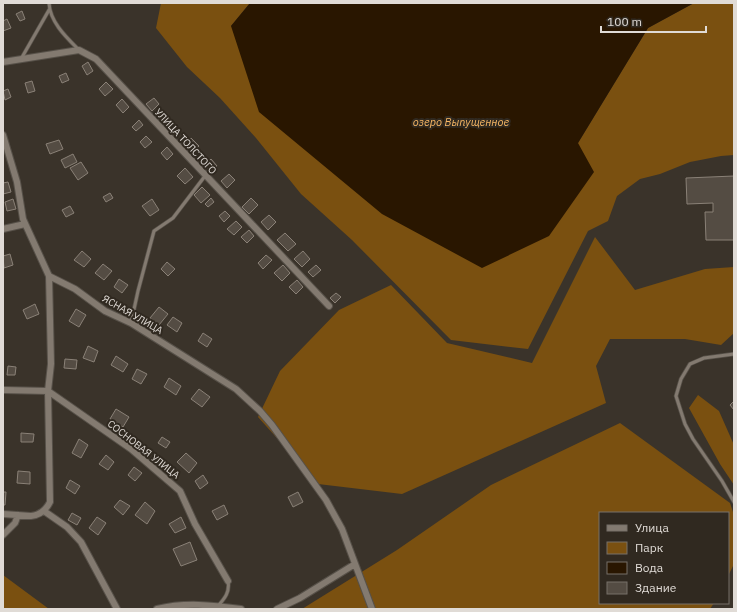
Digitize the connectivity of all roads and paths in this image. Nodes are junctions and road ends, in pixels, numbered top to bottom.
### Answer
1 (49, 3) edge
2 (49, 10) junction
3 (79, 50) junction
4 (20, 59) junction
5 (3, 62) edge
6 (3, 135) edge
7 (205, 176) junction
8 (25, 224) junction
9 (3, 229) edge
10 (49, 276) junction
11 (328, 306) dead end
12 (131, 323) junction
13 (734, 354) edge
14 (3, 390) edge
15 (48, 391) junction
16 (734, 502) edge
17 (44, 511) junction
18 (3, 514) edge
19 (18, 515) junction
20 (3, 535) edge
21 (355, 564) junction
22 (228, 581) joint
23 (218, 606) junction
24 (117, 609) edge
25 (156, 609) edge
26 (241, 609) edge
27 (277, 609) edge
28 (372, 609) edge

1 - 2 lane
2 - 3 lane
2 - 4 lane
3 - 4 street
3 - 7 street, УЛИЦА ТОЛСТОГО
4 - 5 street
6 - 8 street
7 - 11 street, УЛИЦА ТОЛСТОГО
7 - 12 lane
8 - 9 street
8 - 10 street
10 - 12 street, ЯСНАЯ УЛИЦА
10 - 15 street
12 - 21 street, ЯСНАЯ УЛИЦА
13 - 16 lane
14 - 15 street
15 - 17 street
15 - 22 street, СОСНОВАЯ УЛИЦА
17 - 19 street
17 - 24 street
18 - 19 street
19 - 20 street
21 - 27 street
21 - 28 street, ЯСНАЯ УЛИЦА
22 - 23 lane
23 - 25 street
23 - 26 street

